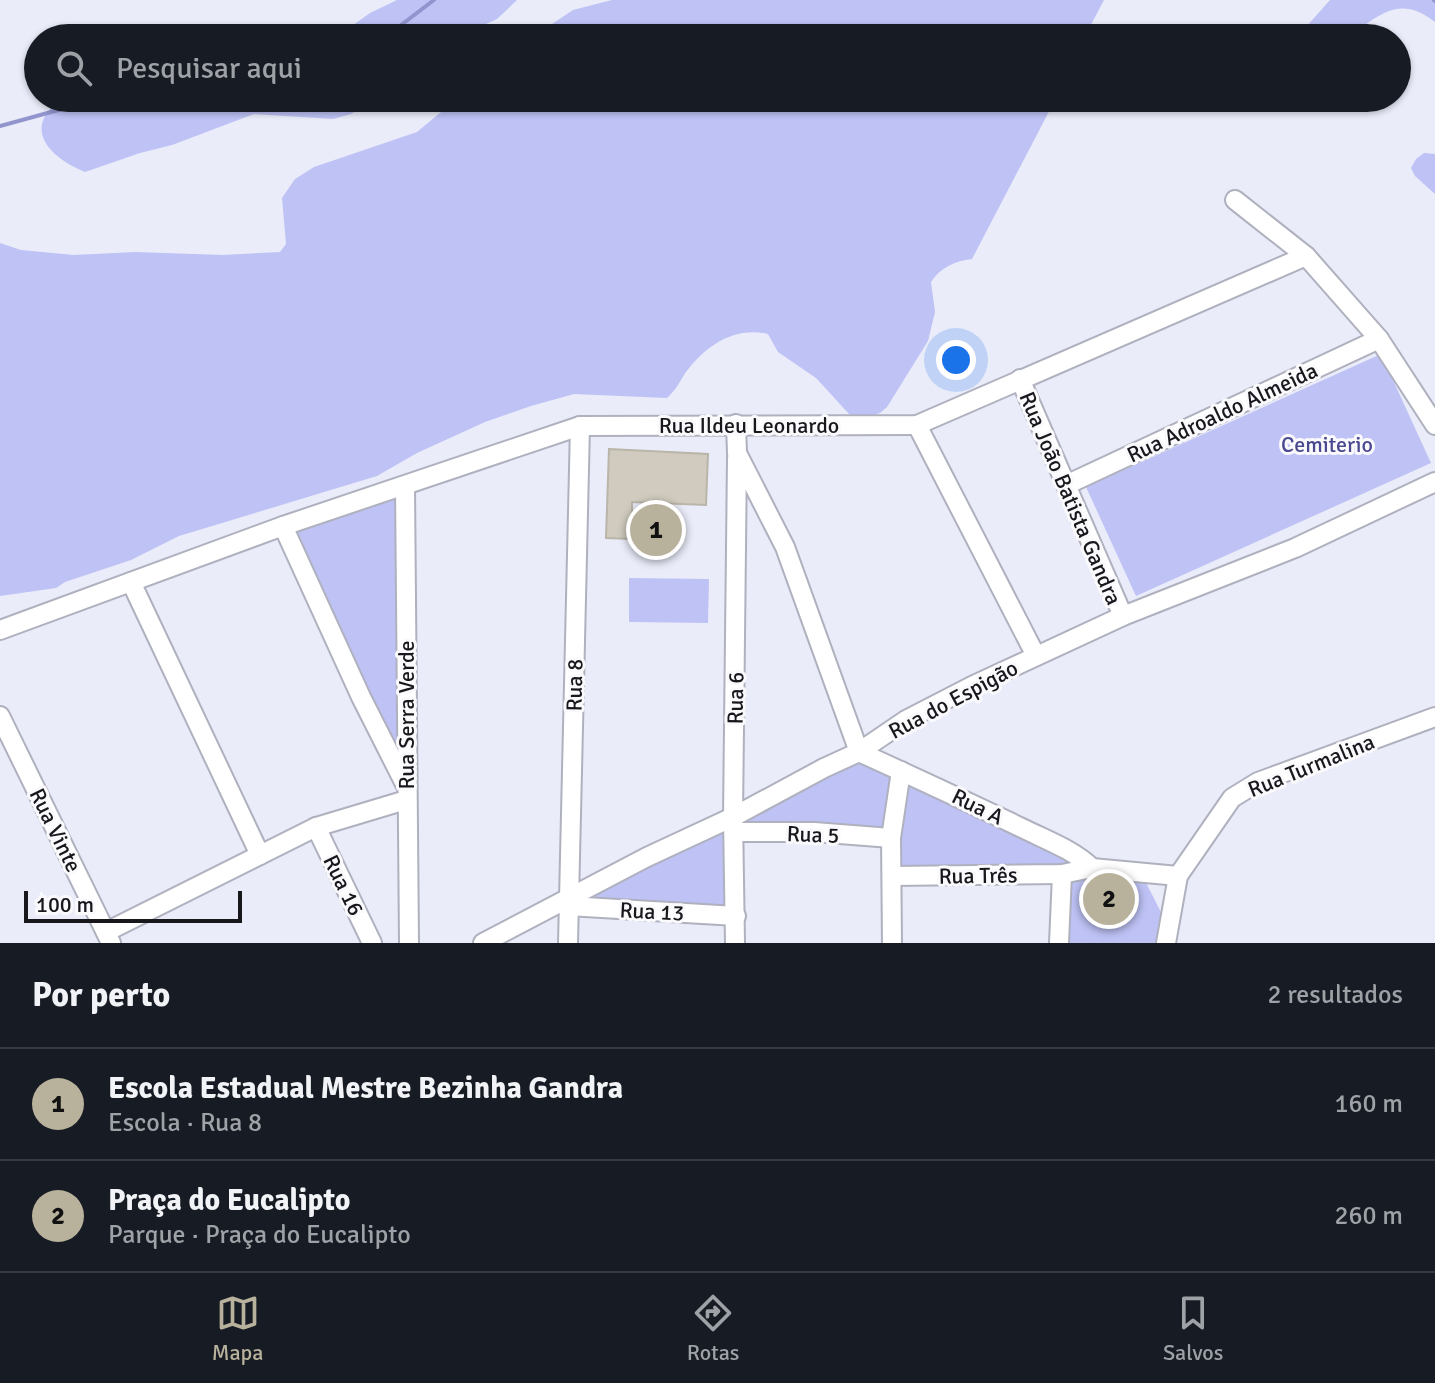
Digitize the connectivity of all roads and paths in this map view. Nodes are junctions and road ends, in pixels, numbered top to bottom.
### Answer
1 (1235, 200) dead end
2 (1306, 256) junction
3 (1379, 339) junction
4 (1020, 379) junction
5 (736, 424) junction
6 (917, 425) junction
7 (1435, 425) edge
8 (580, 426) junction
9 (737, 453) junction
10 (1435, 482) edge
11 (1066, 485) junction
12 (405, 486) junction
13 (283, 526) junction
14 (131, 582) junction
15 (1123, 616) junction
16 (0, 630) edge
17 (1036, 656) junction
18 (0, 716) edge
19 (1435, 717) edge
20 (859, 752) junction
21 (901, 771) junction
22 (406, 792) junction
23 (734, 825) junction
24 (316, 827) junction
25 (891, 838) junction
26 (260, 855) junction
27 (1092, 868) junction
28 (1062, 874) junction
29 (893, 876) junction
30 (1178, 876) junction
31 (568, 902) junction
32 (736, 916) junction
33 (109, 938) edge
34 (372, 943) edge
35 (409, 943) edge
36 (483, 943) edge
37 (568, 943) edge
38 (735, 943) edge
39 (892, 943) edge
40 (1059, 943) edge
41 (1166, 943) edge

1 - 2 street
2 - 3 street
2 - 4 street
3 - 7 street
3 - 11 street, Rua Adroaldo Almeida
4 - 6 street
4 - 11 street, Rua João Batista Gandra
5 - 6 street, Rua Ildeu Leonardo
5 - 8 street, Rua Ildeu Leonardo
5 - 9 street
6 - 17 street
8 - 12 street, Rua Ildeu Leonardo
8 - 31 street, Rua 8
9 - 20 street
9 - 23 street, Rua 6
10 - 15 street, Rua do Espigão
11 - 15 street, Rua João Batista Gandra
12 - 13 street, Rua Ildeu Leonardo
12 - 22 street, Rua Serra Verde
13 - 14 street, Rua Ildeu Leonardo
13 - 22 street
14 - 16 street, Rua Ildeu Leonardo
14 - 26 street
15 - 17 street, Rua do Espigão
17 - 20 street, Rua do Espigão
18 - 33 street, Rua Vinte
19 - 30 street, Rua Turmalina
20 - 21 street, Rua A
20 - 23 street, Rua do Espigão
21 - 25 street
21 - 27 street, Rua A
22 - 24 street
22 - 35 street, Rua Serra Verde
23 - 25 street, Rua 5
23 - 31 street, Rua do Espigão
23 - 32 street, Rua 6
24 - 26 street
24 - 34 street, Rua 16
25 - 29 street
26 - 33 street
27 - 28 street, Rua Três
27 - 30 street
28 - 29 street, Rua Três
28 - 40 street
29 - 39 street
30 - 41 street
31 - 32 street, Rua 13
31 - 36 street, Rua do Espigão
31 - 37 street, Rua 8
32 - 38 street, Rua 6

